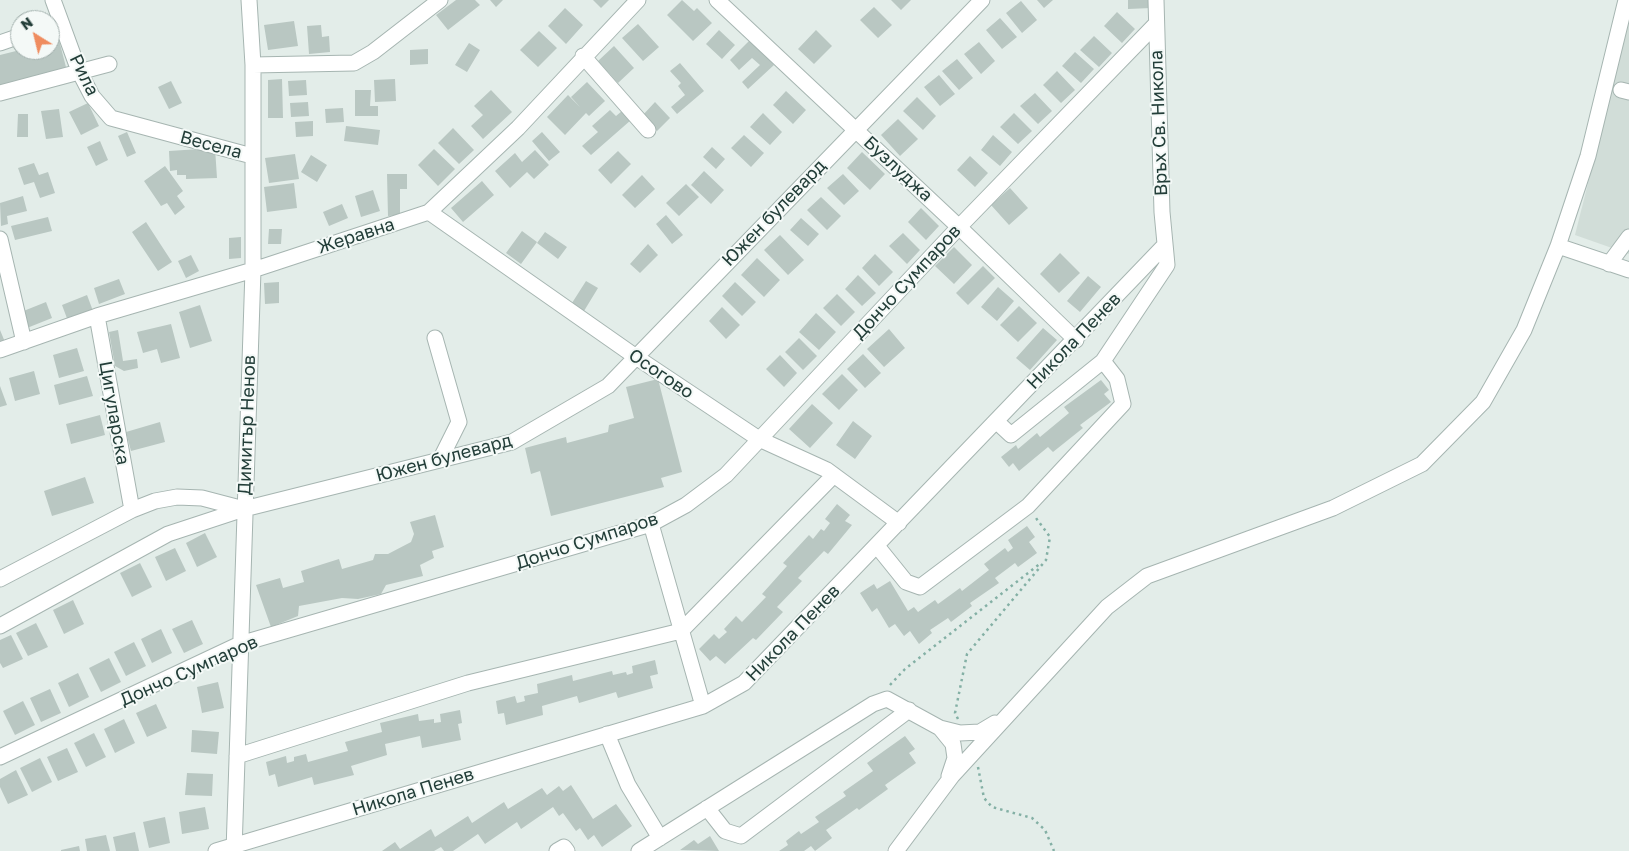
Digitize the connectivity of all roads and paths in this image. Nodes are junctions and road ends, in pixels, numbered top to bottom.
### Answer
1 (53, 0) edge
2 (249, 0) edge
3 (440, 0) edge
4 (638, 0) edge
5 (717, 0) edge
6 (982, 0) edge
7 (1156, 0) edge
8 (1626, 0) edge
9 (1155, 26) junction
10 (584, 56) junction
11 (109, 64) dead end
12 (254, 64) junction
13 (79, 71) junction
14 (0, 93) edge
15 (855, 129) junction
16 (648, 130) dead end
17 (170, 134) joint
18 (252, 156) junction
19 (430, 212) junction
20 (959, 227) junction
21 (1629, 237) edge
22 (0, 239) edge
23 (1164, 246) junction
24 (1558, 246) junction
25 (1609, 264) junction
26 (253, 270) junction
27 (1629, 270) edge
28 (97, 316) junction
29 (435, 338) dead end
30 (1076, 340) junction
31 (24, 342) junction
32 (0, 350) edge
33 (636, 357) junction
34 (1103, 361) junction
35 (997, 422) junction
36 (759, 439) junction
37 (440, 460) junction
38 (834, 475) junction
39 (1028, 506) junction
40 (244, 509) junction
41 (132, 510) junction
42 (899, 523) junction
43 (651, 524) junction
44 (877, 546) junction
45 (1046, 560) junction
46 (0, 579) edge
47 (0, 626) edge
48 (681, 631) junction
49 (240, 644) junction
50 (873, 704) junction
51 (703, 706) junction
52 (909, 710) junction
53 (1008, 714) junction
54 (940, 728) junction
55 (964, 733) junction
56 (607, 734) junction
57 (976, 749) junction
58 (237, 756) junction
59 (0, 757) edge
60 (947, 782) junction
61 (707, 808) junction
62 (660, 838) junction
63 (234, 849) edge
64 (216, 851) edge
65 (557, 851) edge
66 (567, 851) edge
67 (639, 851) edge
68 (896, 851) edge
69 (1054, 851) edge

1 - 13 street, Рила
2 - 12 street, Димитър Ненов
3 - 12 street
4 - 10 street, Жеравна
5 - 15 street, Бузлуджа
6 - 15 street, Южен булевард
7 - 9 street, Връх Св. Никола
8 - 24 street
9 - 20 street, Дончо Сумпаров
9 - 23 street, Връх Св. Никола
10 - 16 street
10 - 19 street, Жеравна
11 - 13 street
12 - 18 street, Димитър Ненов
13 - 14 street
13 - 17 street, Рила
15 - 20 street, Бузлуджа
15 - 33 street, Южен булевард
17 - 18 street, Весела
18 - 26 street, Димитър Ненов
19 - 26 street, Жеравна
19 - 33 street, Осогово
20 - 30 street, Бузлуджа
20 - 36 street, Дончо Сумпаров
21 - 25 street
22 - 31 street
23 - 30 street, Никола Пенев
23 - 34 street, Връх Св. Никола
24 - 25 street
24 - 53 street
25 - 27 street
26 - 28 street, Жеравна
26 - 40 street, Димитър Ненов
28 - 31 street, Жеравна
28 - 41 street, Цигуларска
29 - 37 street
30 - 35 street, Никола Пенев
31 - 32 street, Жеравна
33 - 36 street, Осогово
33 - 37 street, Южен булевард
34 - 35 street, Връх Св. Никола
34 - 39 street
35 - 42 street, Никола Пенев
36 - 38 street, Осогово
36 - 43 street, Дончо Сумпаров
37 - 40 street, Южен булевард
38 - 42 street, Осогово
38 - 48 street
39 - 44 street
39 - 45 path
40 - 41 street
40 - 47 street, Южен булевард
40 - 49 street, Димитър Ненов
41 - 46 street
42 - 44 street, Никола Пенев
43 - 48 street
43 - 49 street, Дончо Сумпаров
44 - 51 street, Никола Пенев
45 - 50 path
45 - 55 path
48 - 51 street
48 - 58 street
49 - 58 street, Димитър Ненов
49 - 59 street, Дончо Сумпаров
50 - 52 street
50 - 61 street
51 - 56 street, Никола Пенев
52 - 54 street
52 - 61 street
53 - 55 street
53 - 57 street
54 - 55 street
54 - 60 street
56 - 62 street
56 - 63 street, Никола Пенев
57 - 60 street
57 - 69 path
58 - 63 street, Димитър Ненов
60 - 68 street
61 - 62 street
62 - 67 street
63 - 64 street, Никола Пенев
65 - 66 street

